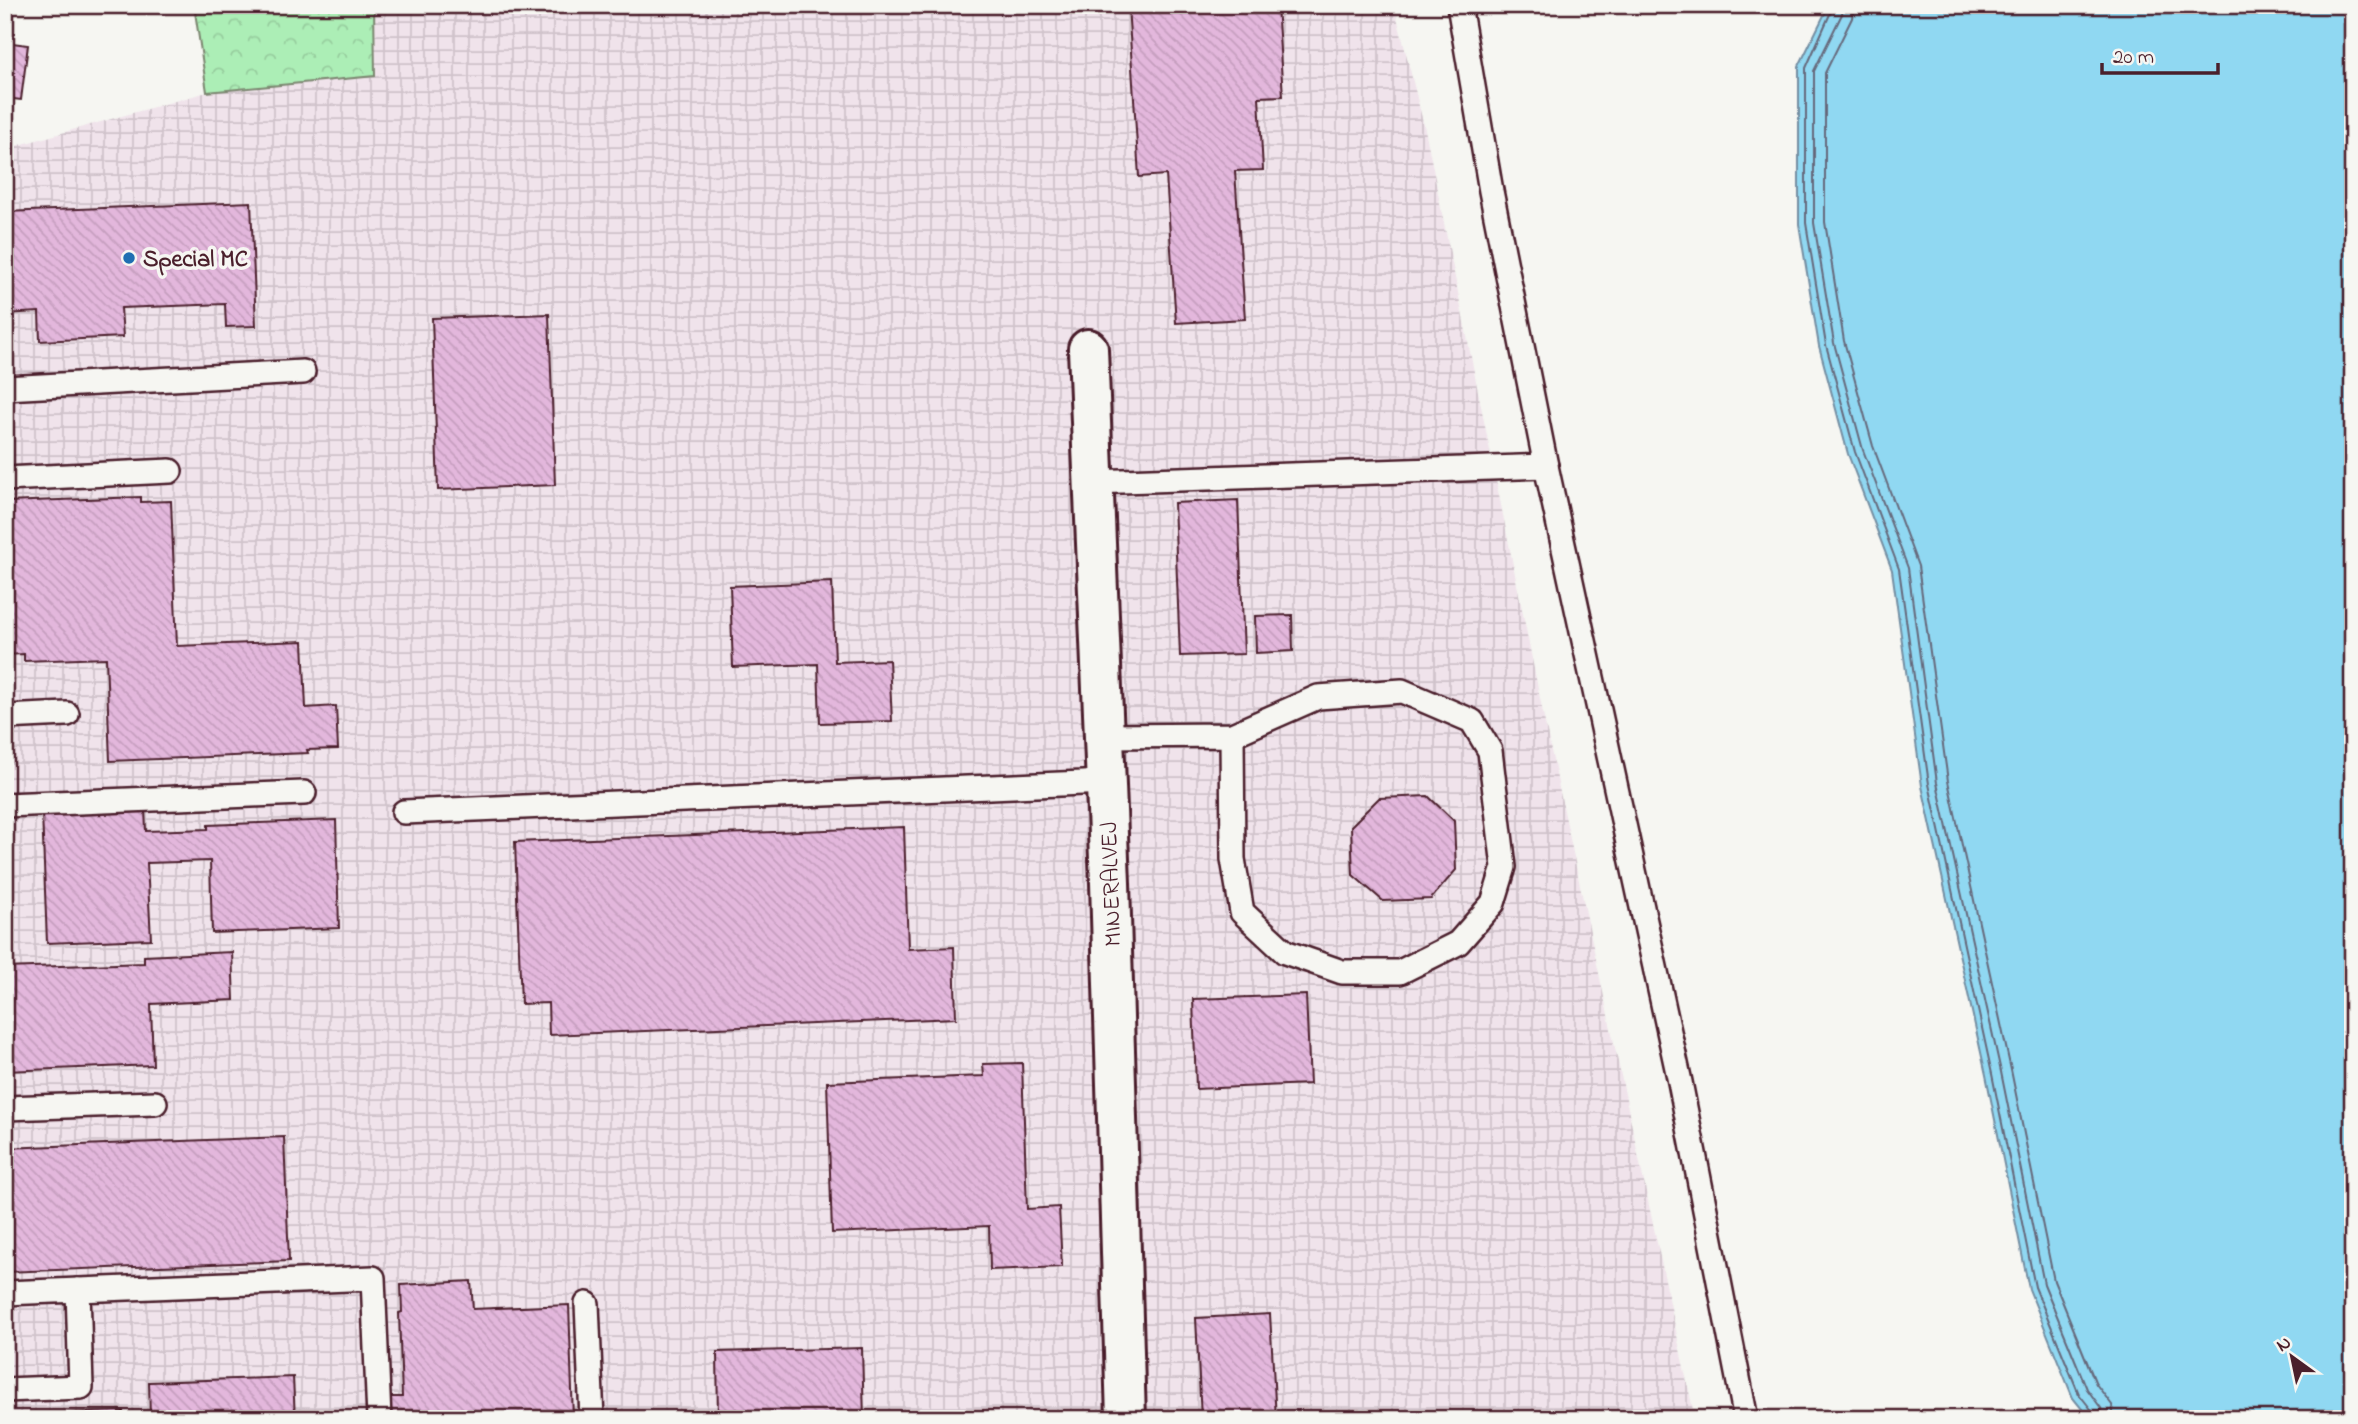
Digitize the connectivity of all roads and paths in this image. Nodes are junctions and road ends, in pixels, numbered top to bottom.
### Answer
1 (1459, 5) edge
2 (1088, 349) dead end
3 (303, 372) dead end
4 (5, 387) edge
5 (1546, 466) junction
6 (170, 471) dead end
7 (5, 479) edge
8 (1093, 482) junction
9 (66, 714) dead end
10 (5, 718) edge
11 (1231, 735) junction
12 (1104, 736) junction
13 (1106, 782) junction
14 (304, 793) dead end
15 (5, 805) edge
16 (404, 812) dead end
17 (155, 1103) dead end
18 (5, 1108) edge
19 (78, 1290) junction
20 (5, 1293) edge
21 (587, 1304) dead end
22 (5, 1390) edge
23 (379, 1419) edge
24 (592, 1419) edge
25 (1126, 1419) edge
26 (1746, 1419) edge

1 - 5 lane
2 - 8 street, MINERALVEJ
3 - 4 lane
5 - 8 lane
5 - 26 lane
6 - 7 lane
8 - 12 street, MINERALVEJ
9 - 10 lane
11 - 11 lane
11 - 12 lane
12 - 13 street, MINERALVEJ
13 - 16 lane
13 - 25 street, MINERALVEJ
14 - 15 lane
17 - 18 lane
19 - 20 lane
19 - 22 lane
19 - 23 lane
21 - 24 lane

